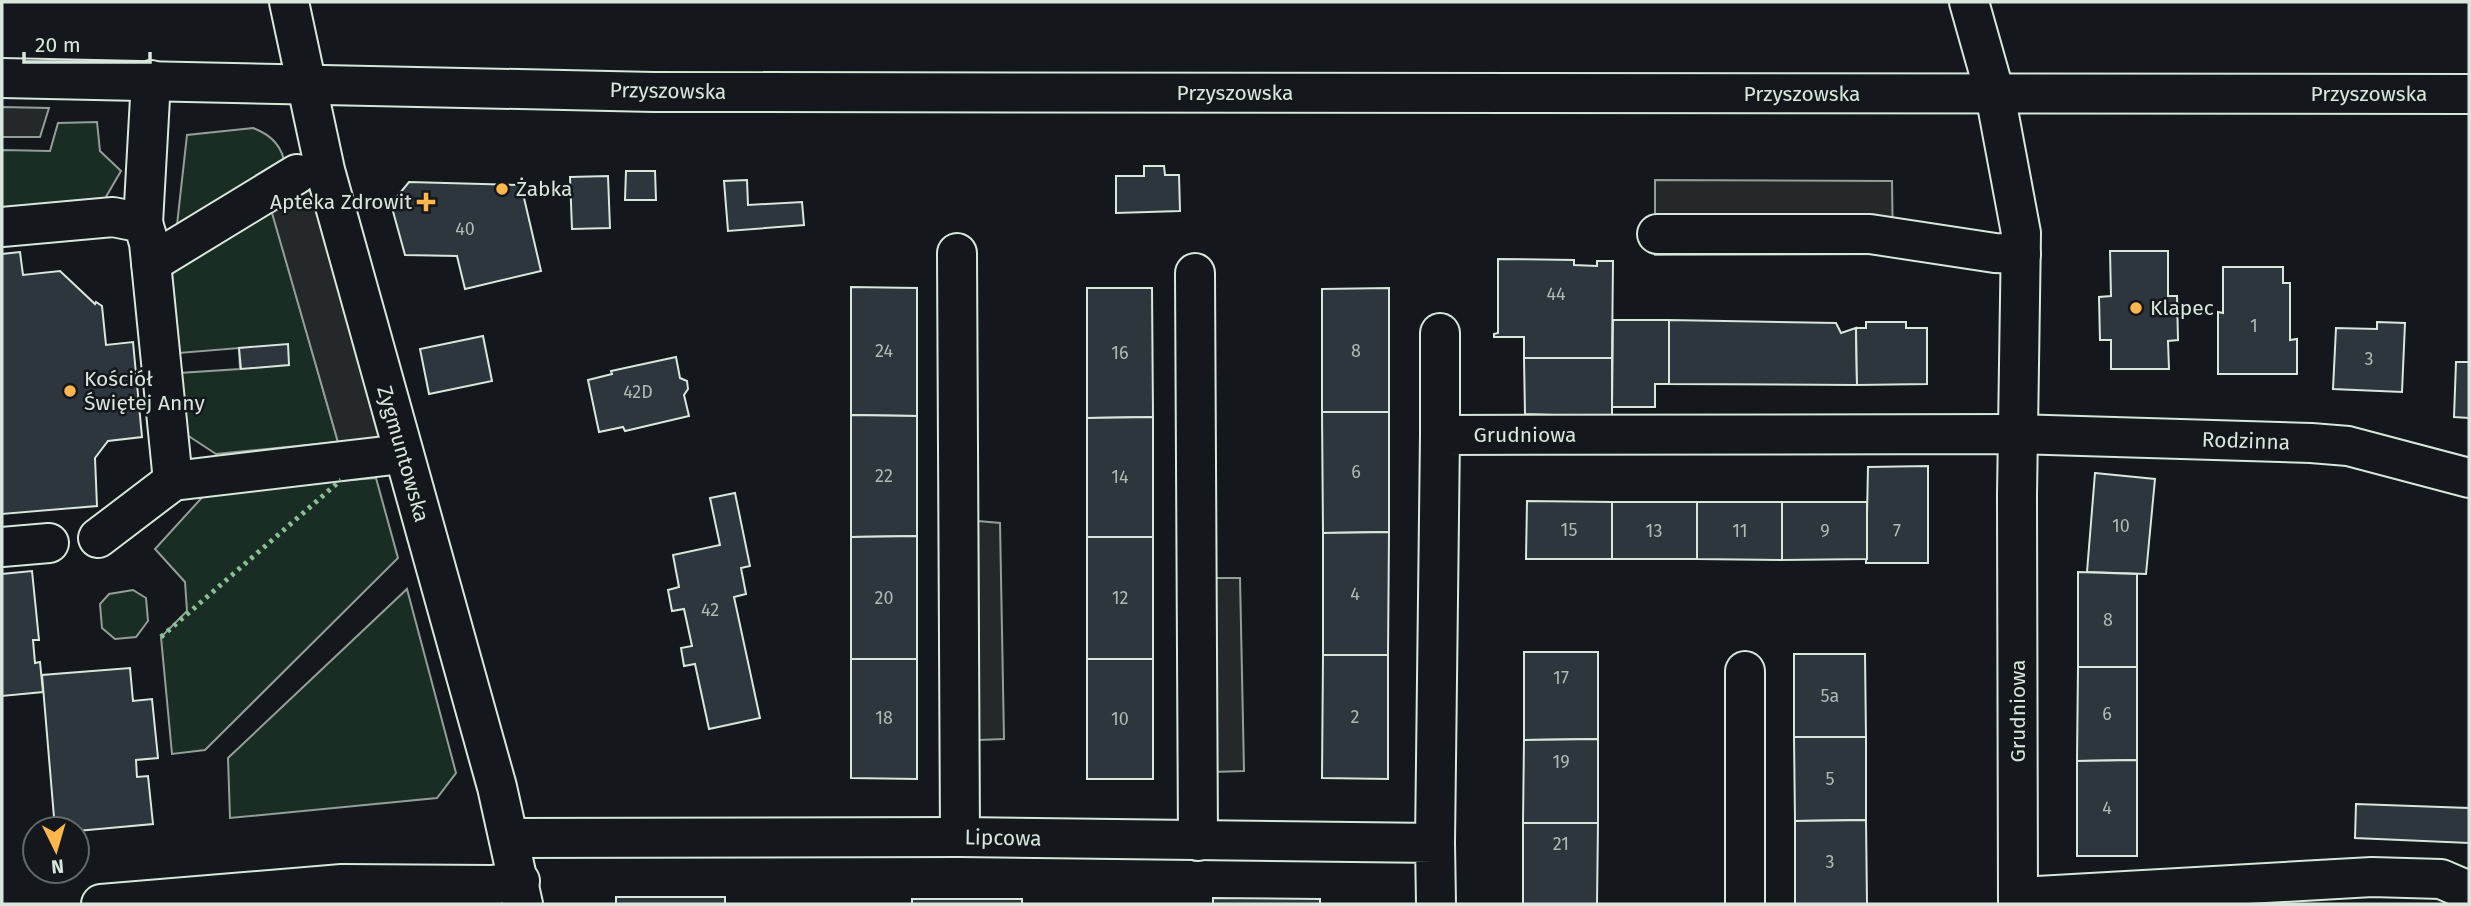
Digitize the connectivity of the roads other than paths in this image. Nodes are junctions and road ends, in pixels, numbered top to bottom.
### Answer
1 (289, 2) edge
2 (1969, 2) edge
3 (2, 78) edge
4 (151, 80) junction
5 (306, 85) junction
6 (1995, 94) junction
7 (2469, 94) edge
8 (297, 174) dead end
9 (143, 223) junction
10 (2, 227) edge
11 (1657, 234) dead end
12 (957, 253) dead end
13 (2021, 254) junction
14 (151, 263) junction
15 (1195, 273) dead end
16 (1440, 333) dead end
17 (2018, 434) junction
18 (1440, 435) junction
19 (402, 454) junction
20 (2469, 478) edge
21 (173, 481) junction
22 (98, 538) dead end
23 (49, 543) dead end
24 (2, 547) edge
25 (1745, 671) dead end
26 (960, 837) junction
27 (510, 838) junction
28 (1198, 841) junction
29 (1435, 843) junction
30 (2469, 891) edge
31 (522, 892) edge
32 (2018, 901) edge
33 (101, 904) edge
34 (1436, 904) edge
35 (1745, 904) edge

1 - 5 street, Zygmuntowska
2 - 6 street, Grudniowa
3 - 4 street, Przyszowska
4 - 5 street, Przyszowska
4 - 9 street
5 - 6 street, Przyszowska
5 - 19 street, Zygmuntowska
6 - 7 street, Przyszowska
6 - 13 street, Grudniowa
8 - 14 street
9 - 10 street
9 - 14 street
11 - 13 street
12 - 26 street
13 - 17 street, Grudniowa
14 - 21 street
15 - 28 street
16 - 18 street
17 - 18 street, Grudniowa
17 - 20 street, Rodzinna
17 - 32 street, Grudniowa
18 - 29 street
19 - 21 street
19 - 27 street, Zygmuntowska
21 - 22 street
23 - 24 street
25 - 35 street
26 - 27 street, Lipcowa
26 - 28 street, Lipcowa
27 - 31 street, Zygmuntowska
28 - 29 street, Lipcowa
29 - 34 street
30 - 32 street
31 - 33 street

